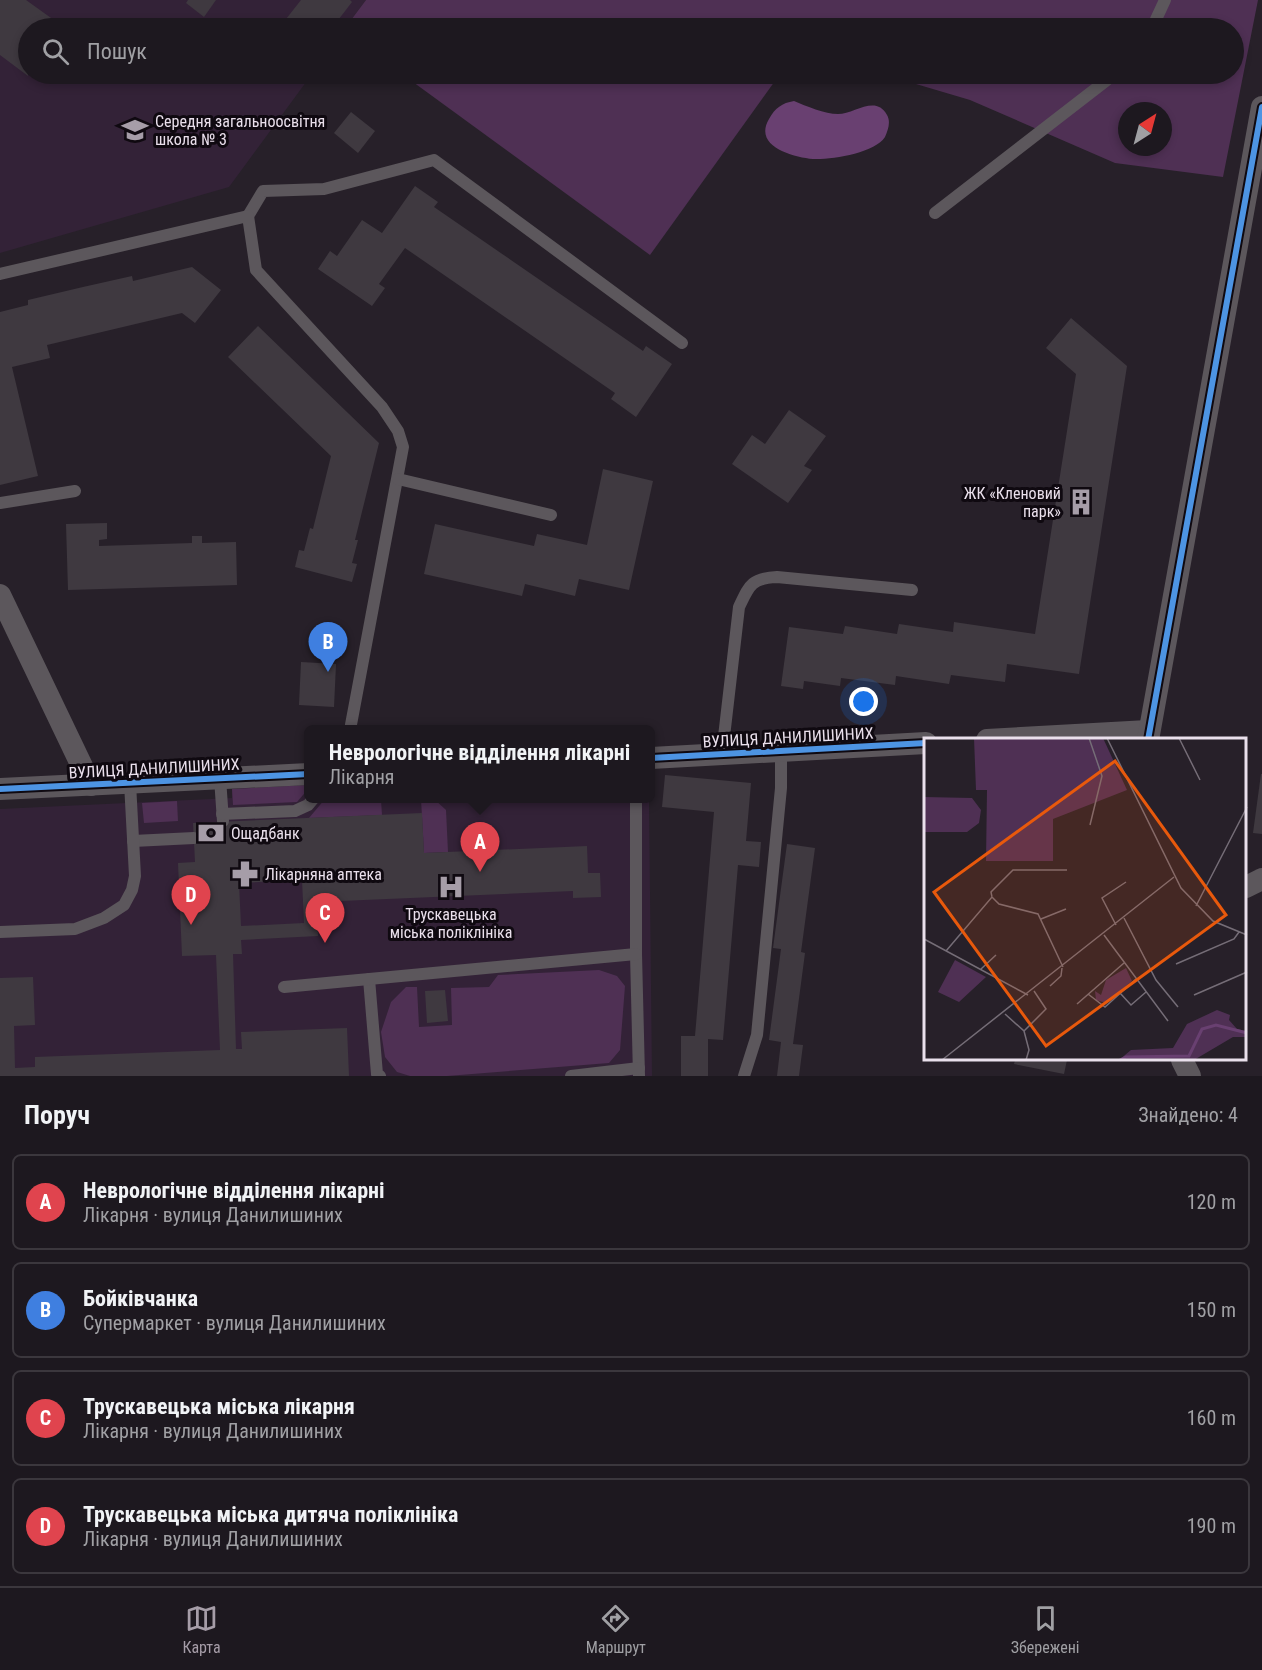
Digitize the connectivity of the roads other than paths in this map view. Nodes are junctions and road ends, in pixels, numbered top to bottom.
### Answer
1 (1164, 0) edge
2 (1156, 18) edge
3 (1102, 84) edge
4 (1262, 107) edge
5 (935, 213) dead end
6 (248, 216) junction
7 (0, 274) edge
8 (682, 343) dead end
9 (398, 479) junction
10 (75, 491) dead end
11 (0, 503) edge
12 (550, 515) dead end
13 (912, 590) dead end
14 (0, 596) edge
15 (351, 725) edge
16 (1148, 735) edge
17 (1051, 738) edge
18 (924, 743) edge
19 (781, 752) junction
20 (722, 754) junction
21 (655, 758) edge
22 (304, 774) edge
23 (220, 778) junction
24 (130, 783) junction
25 (91, 785) junction
26 (0, 789) edge
27 (310, 803) edge
28 (636, 803) edge
29 (194, 838) dead end
30 (134, 841) junction
31 (1262, 879) edge
32 (1247, 887) edge
33 (0, 932) edge
34 (636, 954) junction
35 (369, 979) junction
36 (284, 987) dead end
37 (1183, 1061) edge
38 (639, 1072) edge
39 (380, 1076) edge
40 (571, 1076) edge
41 (744, 1076) edge
42 (1190, 1076) edge

1 - 2 lane
3 - 5 lane
4 - 16 street
6 - 7 lane
6 - 8 lane
6 - 9 lane
9 - 12 lane
9 - 15 lane
10 - 11 lane
13 - 20 lane
14 - 25 street
16 - 17 street
18 - 19 street, ВУЛИЦЯ ДАНИЛИШИНИХ
19 - 20 street, ВУЛИЦЯ ДАНИЛИШИНИХ
19 - 41 lane
20 - 21 street, ВУЛИЦЯ ДАНИЛИШИНИХ
22 - 23 street, ВУЛИЦЯ ДАНИЛИШИНИХ
23 - 24 street, ВУЛИЦЯ ДАНИЛИШИНИХ
23 - 27 lane
24 - 25 street, ВУЛИЦЯ ДАНИЛИШИНИХ
24 - 30 lane
25 - 26 street, ВУЛИЦЯ ДАНИЛИШИНИХ
28 - 34 lane
29 - 30 lane
30 - 33 lane
31 - 32 street
34 - 35 lane
34 - 38 lane
35 - 36 lane
35 - 39 lane
37 - 42 street
38 - 40 lane

